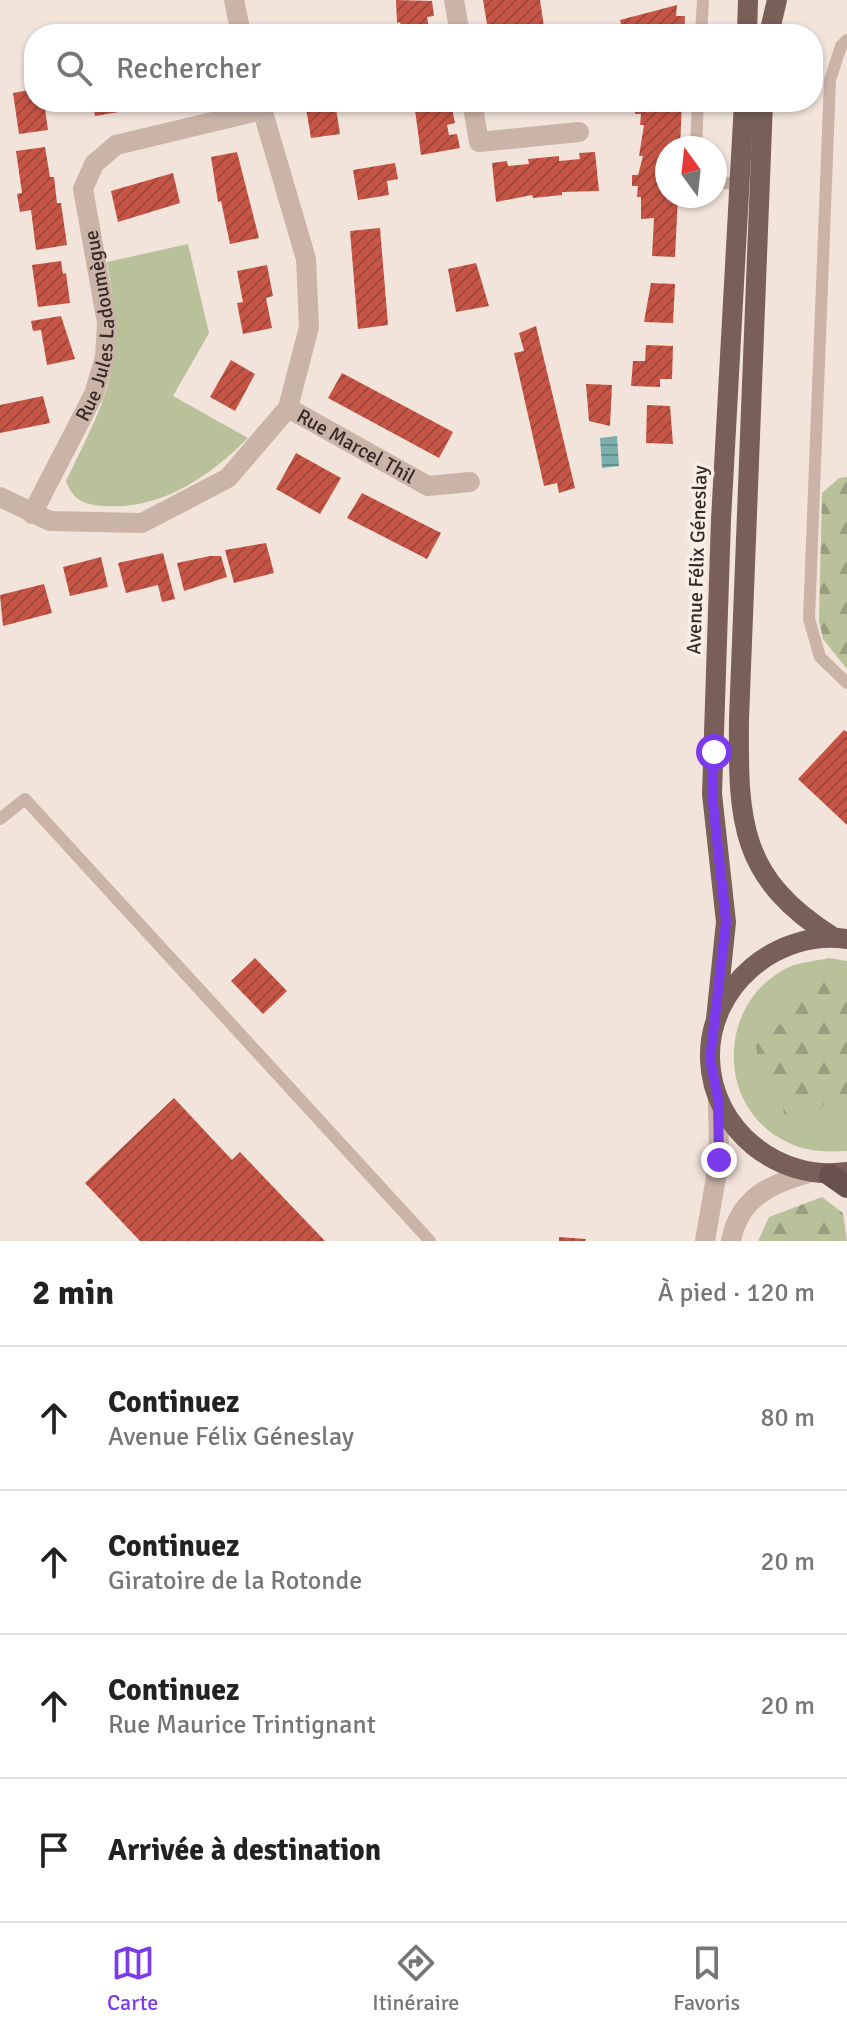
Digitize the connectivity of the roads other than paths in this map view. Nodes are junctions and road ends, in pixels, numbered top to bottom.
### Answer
1 (234, 0) edge
2 (454, 0) edge
3 (703, 0) edge
4 (748, 0) edge
5 (777, 0) edge
6 (239, 24) edge
7 (458, 24) edge
8 (702, 24) edge
9 (747, 24) edge
10 (771, 24) edge
11 (847, 40) edge
12 (239, 112) edge
13 (263, 112) edge
14 (474, 112) edge
15 (698, 112) edge
16 (744, 112) edge
17 (763, 112) edge
18 (579, 132) dead end
19 (697, 136) edge
20 (727, 183) edge
21 (740, 185) junction
22 (288, 408) junction
23 (470, 482) dead end
24 (0, 497) edge
25 (32, 514) junction
26 (847, 683) edge
27 (0, 819) edge
28 (840, 938) edge
29 (716, 1019) junction
30 (718, 1099) junction
31 (836, 1178) edge
32 (430, 1241) edge
33 (705, 1241) edge
34 (731, 1241) edge

1 - 6 street
2 - 7 street
3 - 8 lane
4 - 9 main road
5 - 10 main road
11 - 26 lane
12 - 25 street, Rue Jules Ladoumègue
13 - 22 street
14 - 18 street
15 - 19 lane
16 - 21 main road, Avenue Félix Géneslay
17 - 28 main road
20 - 21 lane
21 - 29 main road, Avenue Félix Géneslay
22 - 23 street, Rue Marcel Thil
22 - 25 street
24 - 25 street
27 - 32 lane
28 - 29 main road
29 - 30 main road, Avenue Félix Géneslay
30 - 31 main road, Avenue Félix Géneslay
30 - 33 street
31 - 34 street

